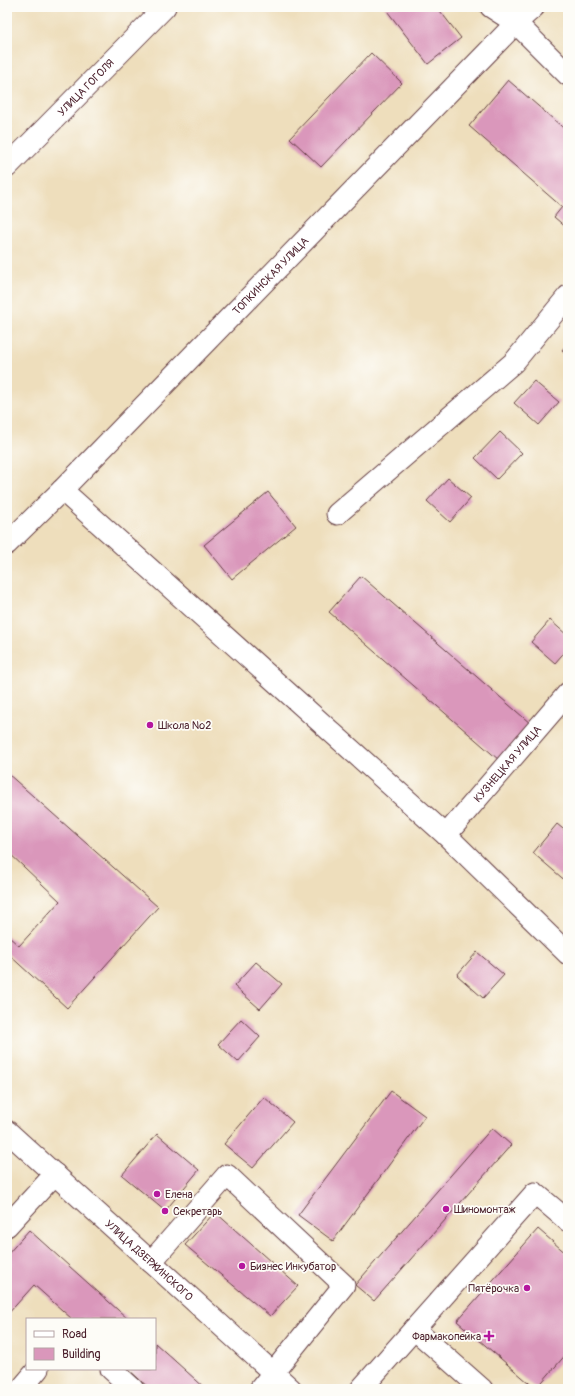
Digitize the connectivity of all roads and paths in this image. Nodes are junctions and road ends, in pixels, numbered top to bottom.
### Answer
1 (165, 7) edge
2 (491, 7) edge
3 (534, 7) edge
4 (516, 23) junction
5 (568, 75) edge
6 (7, 167) edge
7 (568, 296) edge
8 (62, 490) junction
9 (336, 514) dead end
10 (7, 544) edge
11 (568, 693) edge
12 (446, 835) junction
13 (568, 954) edge
14 (7, 1131) edge
15 (55, 1174) junction
16 (568, 1221) edge
17 (7, 1226) edge
18 (151, 1262) junction
19 (414, 1329) junction
20 (37, 1370) edge
21 (112, 1370) edge
22 (274, 1373) junction
23 (21, 1389) edge
24 (133, 1389) edge
25 (260, 1389) edge
26 (291, 1389) edge
27 (361, 1389) edge
28 (482, 1389) edge

1 - 6 street, УЛИЦА ГОГОЛЯ
2 - 4 street
3 - 4 street, ТОПКИНСКАЯ УЛИЦА
4 - 5 street
4 - 8 street, ТОПКИНСКАЯ УЛИЦА
7 - 9 street
8 - 10 street, ТОПКИНСКАЯ УЛИЦА
8 - 12 street
11 - 12 street, КУЗНЕЦКАЯ УЛИЦА
12 - 13 street
14 - 15 street, УЛИЦА ДЗЕРЖИНСКОГО
15 - 17 street
15 - 18 street, УЛИЦА ДЗЕРЖИНСКОГО
16 - 19 street
18 - 22 street, УЛИЦА ДЗЕРЖИНСКОГО
18 - 22 street
19 - 27 street
19 - 28 street
20 - 23 street
21 - 24 street
22 - 25 street
22 - 26 street, УЛИЦА ДЗЕРЖИНСКОГО

